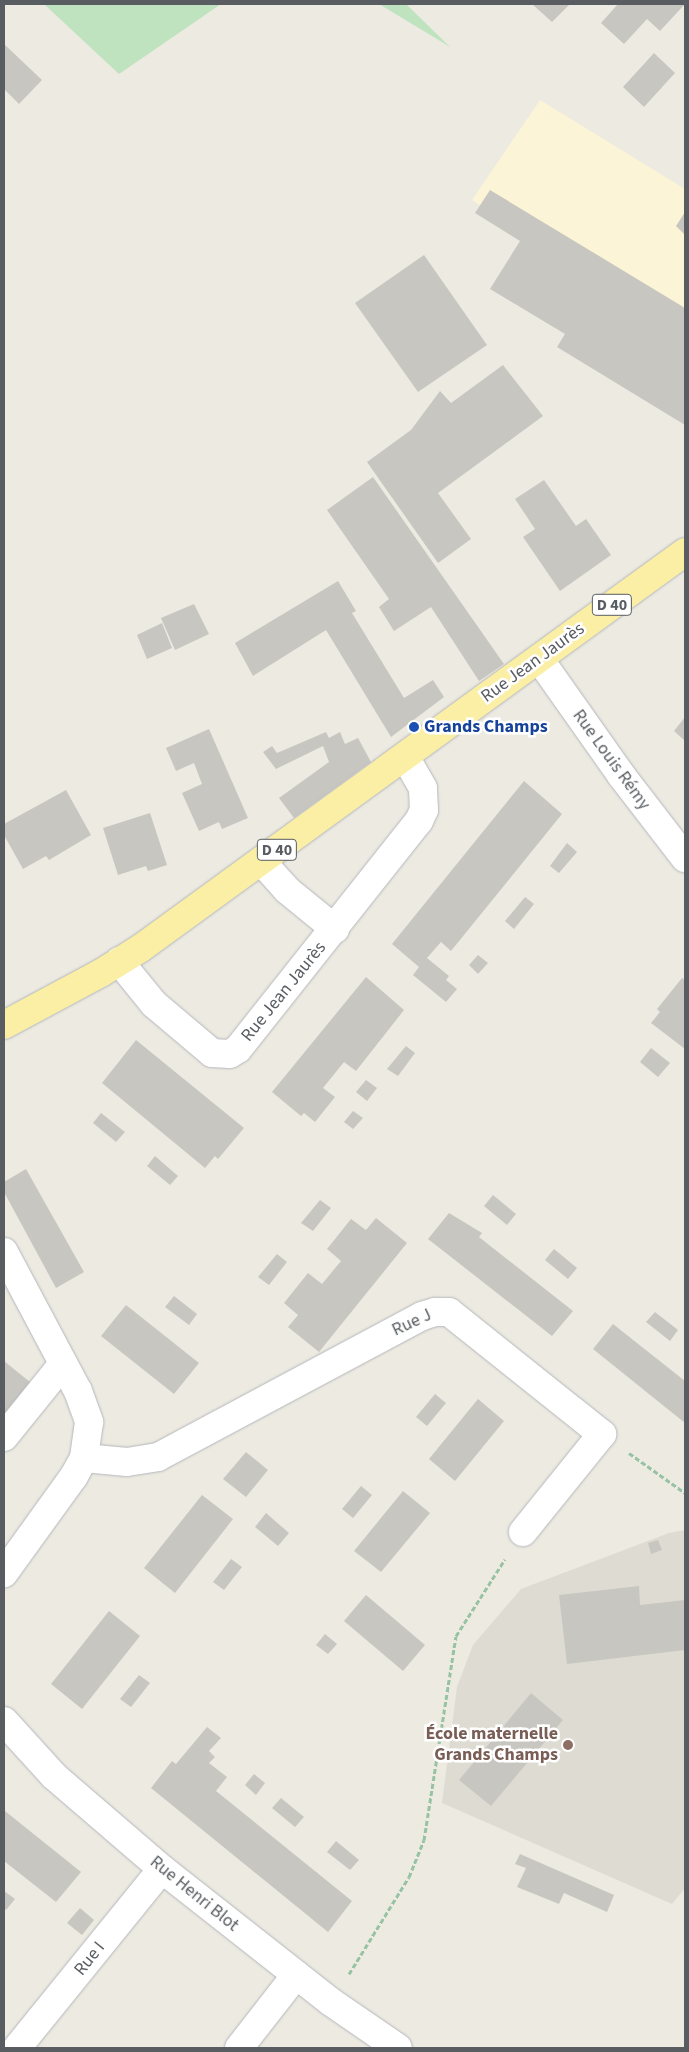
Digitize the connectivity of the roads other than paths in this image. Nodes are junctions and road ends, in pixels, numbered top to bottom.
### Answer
1 (685, 552) edge
2 (540, 660) junction
3 (405, 757) junction
4 (685, 858) edge
5 (261, 862) junction
6 (335, 929) junction
7 (119, 961) junction
8 (4, 1025) edge
9 (4, 1252) edge
10 (63, 1364) junction
11 (4, 1437) edge
12 (84, 1458) junction
13 (523, 1532) road end
14 (4, 1573) edge
15 (4, 1721) edge
16 (162, 1869) junction
17 (296, 1975) junction
18 (17, 2048) edge
19 (239, 2048) edge
20 (398, 2048) edge

1 - 2 main road, Rue Jean Jaurès / D 40
2 - 3 main road, Rue Jean Jaurès / D 40
2 - 4 street, Rue Louis Rémy
3 - 5 main road, Rue Jean Jaurès / D 40
3 - 6 street, Rue Jean Jaurès
5 - 6 street, Rue Jean Jaurès
5 - 7 main road, Rue Jean Jaurès / D 40
6 - 7 street, Rue Jean Jaurès
7 - 8 main road, Rue Jean Jaurès / D 40
9 - 10 street
10 - 11 street
10 - 12 street
12 - 13 street, Rue J
12 - 14 street
15 - 16 street, Rue Henri Blot
16 - 17 street, Rue Henri Blot
16 - 18 street, Rue I
17 - 19 street
17 - 20 street, Rue Henri Blot

